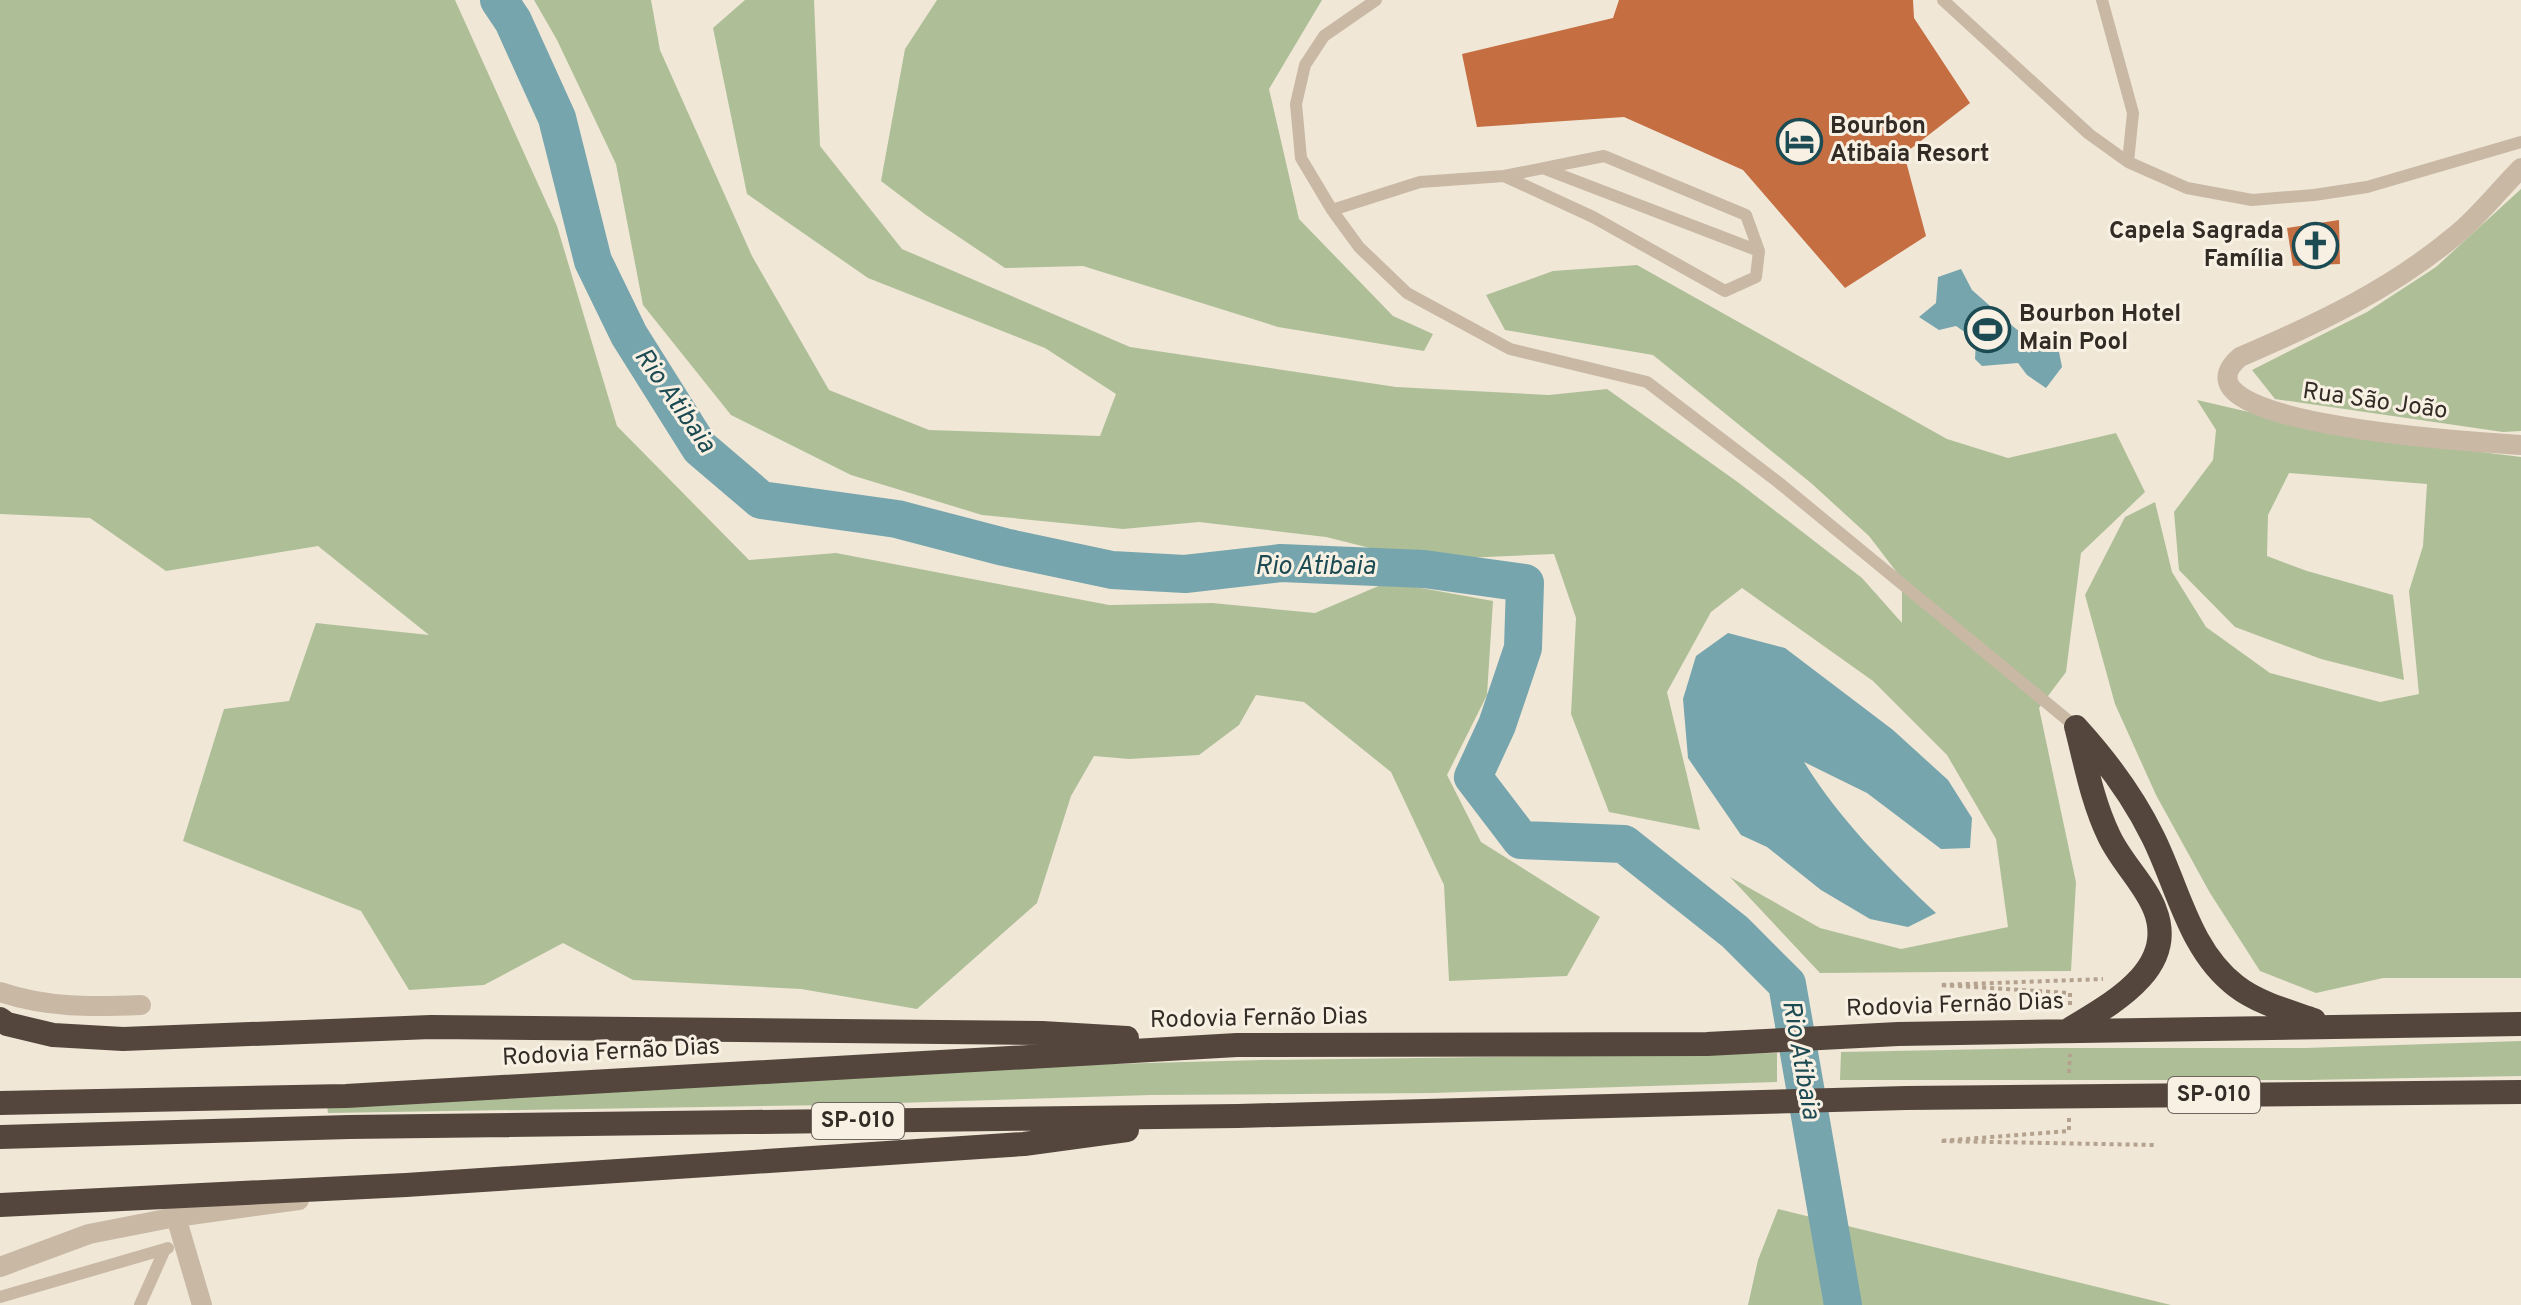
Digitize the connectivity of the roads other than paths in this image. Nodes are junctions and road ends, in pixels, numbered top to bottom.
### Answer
1 (1376, 0) edge
2 (1943, 0) edge
3 (2102, 0) edge
4 (2521, 142) edge
5 (2128, 162) junction
6 (1542, 168) junction
7 (2521, 168) edge
8 (1504, 176) junction
9 (1332, 210) junction
10 (1759, 251) junction
11 (2521, 445) edge
12 (2076, 727) junction
13 (0, 992) edge
14 (141, 1005) dead end
15 (0, 1019) edge
16 (2521, 1024) edge
17 (2327, 1025) junction
18 (2069, 1031) junction
19 (1237, 1045) junction
20 (2521, 1092) edge
21 (0, 1103) edge
22 (1238, 1116) junction
23 (0, 1137) edge
24 (406, 1185) junction
25 (0, 1205) edge
26 (176, 1217) junction
27 (174, 1247) junction
28 (0, 1267) edge
29 (0, 1297) edge
30 (140, 1305) edge
31 (202, 1305) edge

1 - 9 lane
2 - 5 lane
3 - 5 lane
4 - 5 lane
6 - 8 lane
6 - 10 lane
6 - 10 lane
7 - 11 street, Rua São João
8 - 9 lane
8 - 10 lane
9 - 12 lane
12 - 17 highway
12 - 18 highway
13 - 14 street
15 - 19 highway
16 - 17 highway, Rodovia Fernão Dias / SP-010
17 - 18 highway, Rodovia Fernão Dias / SP-010
18 - 19 highway, Rodovia Fernão Dias / SP-010
19 - 21 highway, Rodovia Fernão Dias / SP-010
20 - 22 highway, SP-010
22 - 23 highway, SP-010
22 - 24 highway
24 - 25 highway
24 - 26 street
26 - 27 street
26 - 28 street
27 - 29 lane
27 - 30 lane
27 - 31 street

